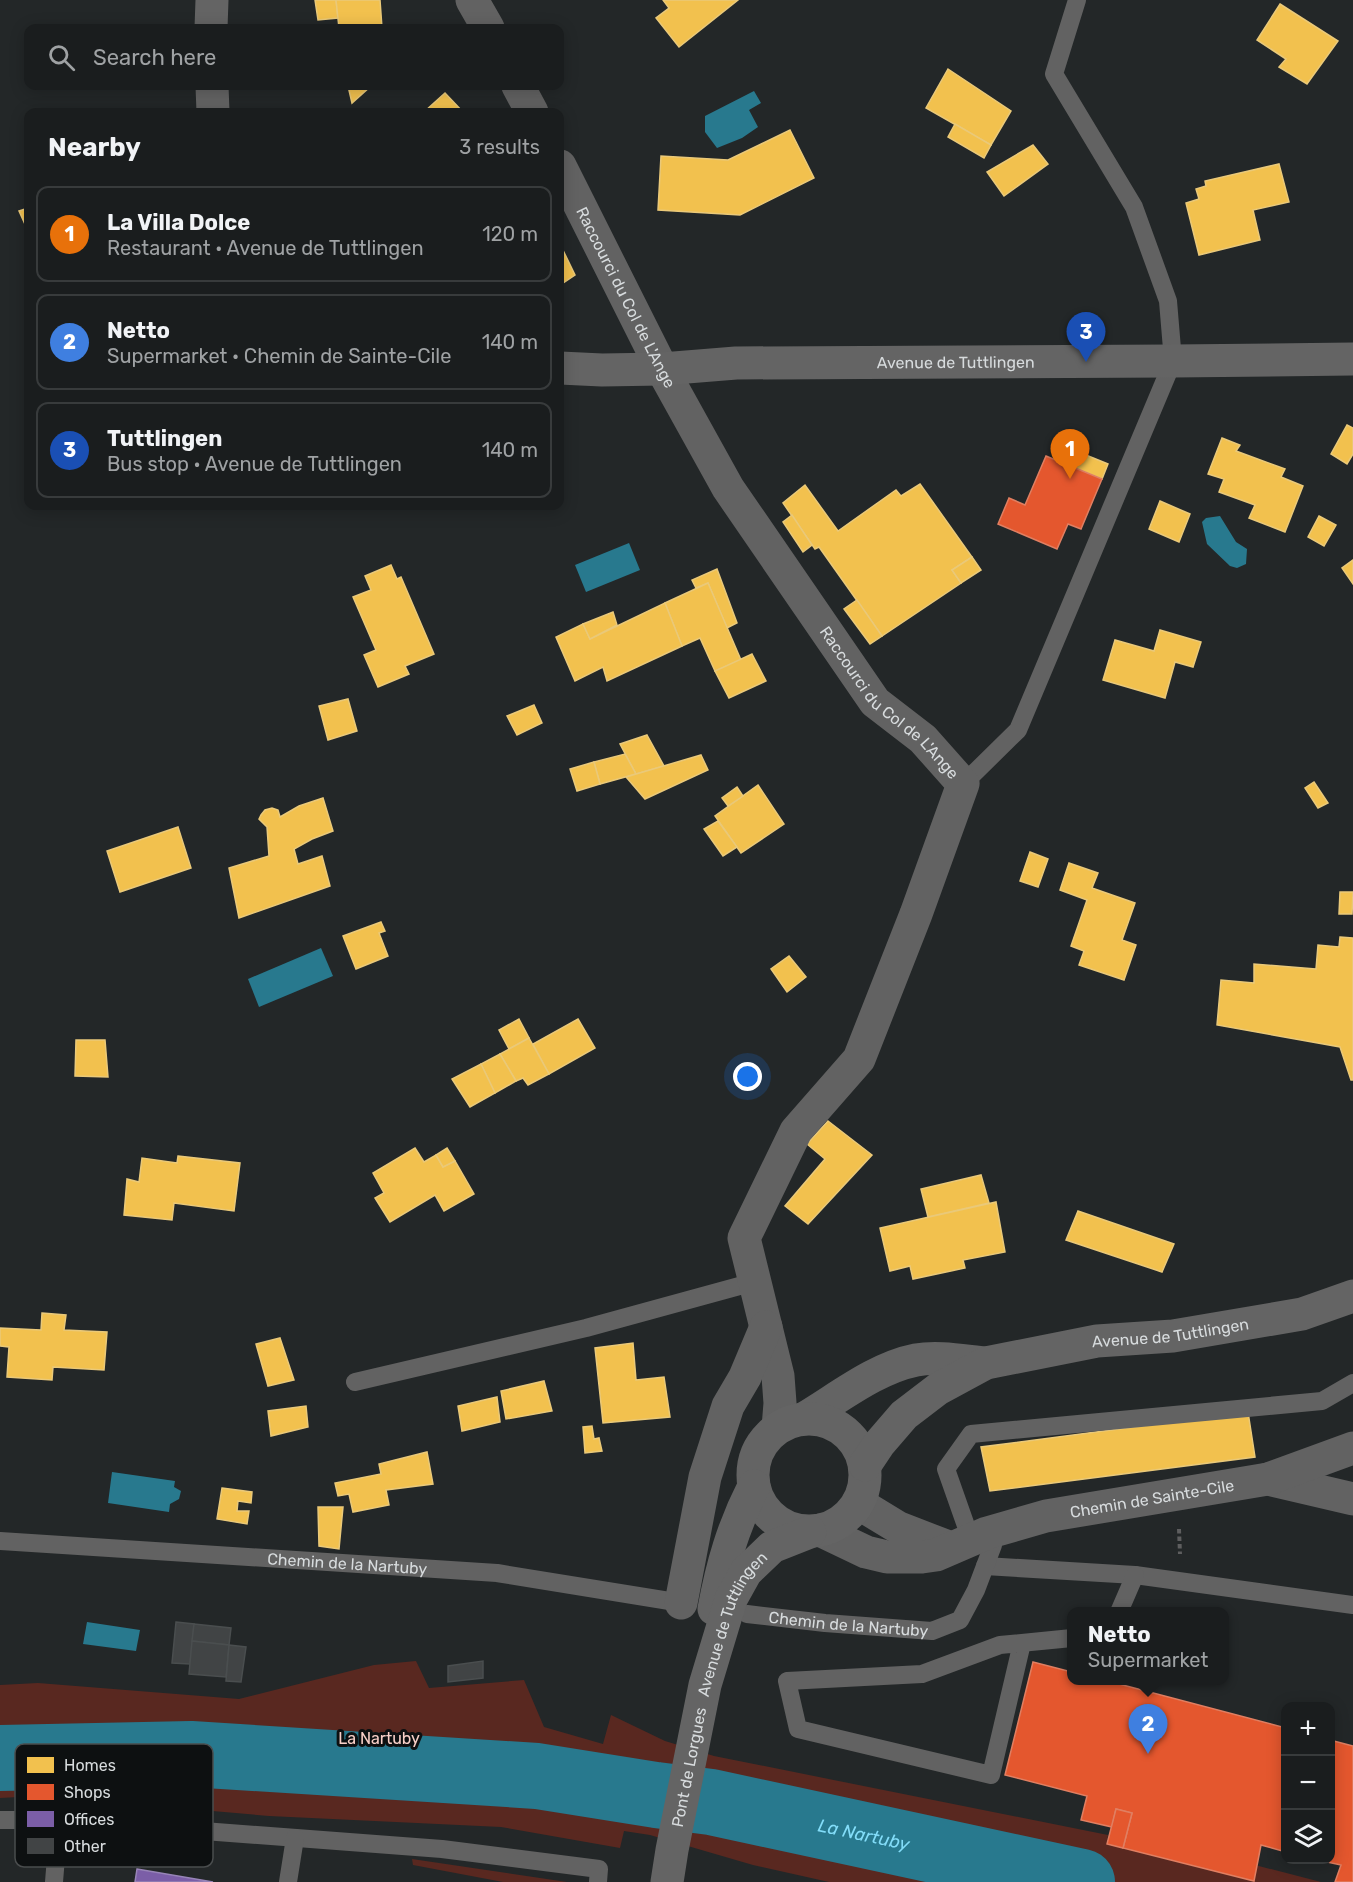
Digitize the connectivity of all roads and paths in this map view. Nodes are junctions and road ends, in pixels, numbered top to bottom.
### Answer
1 (212, 0) edge
2 (472, 0) edge
3 (1077, 0) edge
4 (211, 24) edge
5 (486, 24) edge
6 (212, 90) edge
7 (520, 90) edge
8 (213, 108) edge
9 (530, 108) edge
10 (564, 174) edge
11 (1353, 359) edge
12 (1173, 362) junction
13 (564, 368) edge
14 (663, 369) junction
15 (963, 784) junction
16 (754, 1282) junction
17 (1353, 1296) edge
18 (766, 1327) junction
19 (986, 1363) junction
20 (355, 1382) dead end
21 (1353, 1383) edge
22 (792, 1423) junction
23 (1353, 1448) edge
24 (864, 1465) junction
25 (1268, 1479) junction
26 (754, 1486) junction
27 (1353, 1499) edge
28 (858, 1503) junction
29 (1179, 1524) dead end
30 (815, 1531) junction
31 (0, 1541) edge
32 (1179, 1542) dead end
33 (974, 1547) junction
34 (1135, 1575) junction
35 (686, 1604) joint
36 (1353, 1605) edge
37 (1121, 1607) edge
38 (747, 1614) dead end
39 (1067, 1638) edge
40 (1022, 1643) junction
41 (705, 1685) junction
42 (213, 1832) edge
43 (296, 1838) junction
44 (55, 1867) edge
45 (54, 1882) edge
46 (288, 1882) edge
47 (598, 1882) edge
48 (667, 1882) edge

1 - 4 main road
2 - 5 street
3 - 12 lane
6 - 8 main road
7 - 9 street
10 - 14 street, Raccourci du Col de L'Ange
11 - 12 main road, Avenue de Tuttlingen
12 - 14 main road, Avenue de Tuttlingen
12 - 15 lane
13 - 14 main road, Avenue de Tuttlingen
14 - 15 street, Raccourci du Col de L'Ange
15 - 16 street, Raccourci du Col de L'Ange
16 - 18 street, Raccourci du Col de L'Ange
16 - 20 lane
17 - 19 main road, Avenue de Tuttlingen
18 - 22 street, Raccourci du Col de L'Ange
18 - 35 street
19 - 22 main road, Avenue de Tuttlingen
19 - 24 main road, Avenue de Tuttlingen
21 - 33 lane
22 - 24 main road
22 - 26 main road
23 - 25 street, Chemin de Sainte-Cile
24 - 28 main road
25 - 27 street
25 - 33 street, Chemin de Sainte-Cile
26 - 30 main road
26 - 41 main road, Avenue de Tuttlingen
28 - 30 main road
28 - 33 street
29 - 32 path
30 - 33 street, Chemin de Sainte-Cile
30 - 41 main road, Avenue de Tuttlingen
31 - 35 lane, Chemin de la Nartuby
33 - 34 lane
33 - 38 lane, Chemin de la Nartuby
34 - 36 lane
34 - 37 lane
39 - 40 lane
40 - 40 lane
41 - 48 main road, Pont de Lorgues
42 - 43 lane
43 - 46 lane
43 - 47 lane
44 - 45 lane

